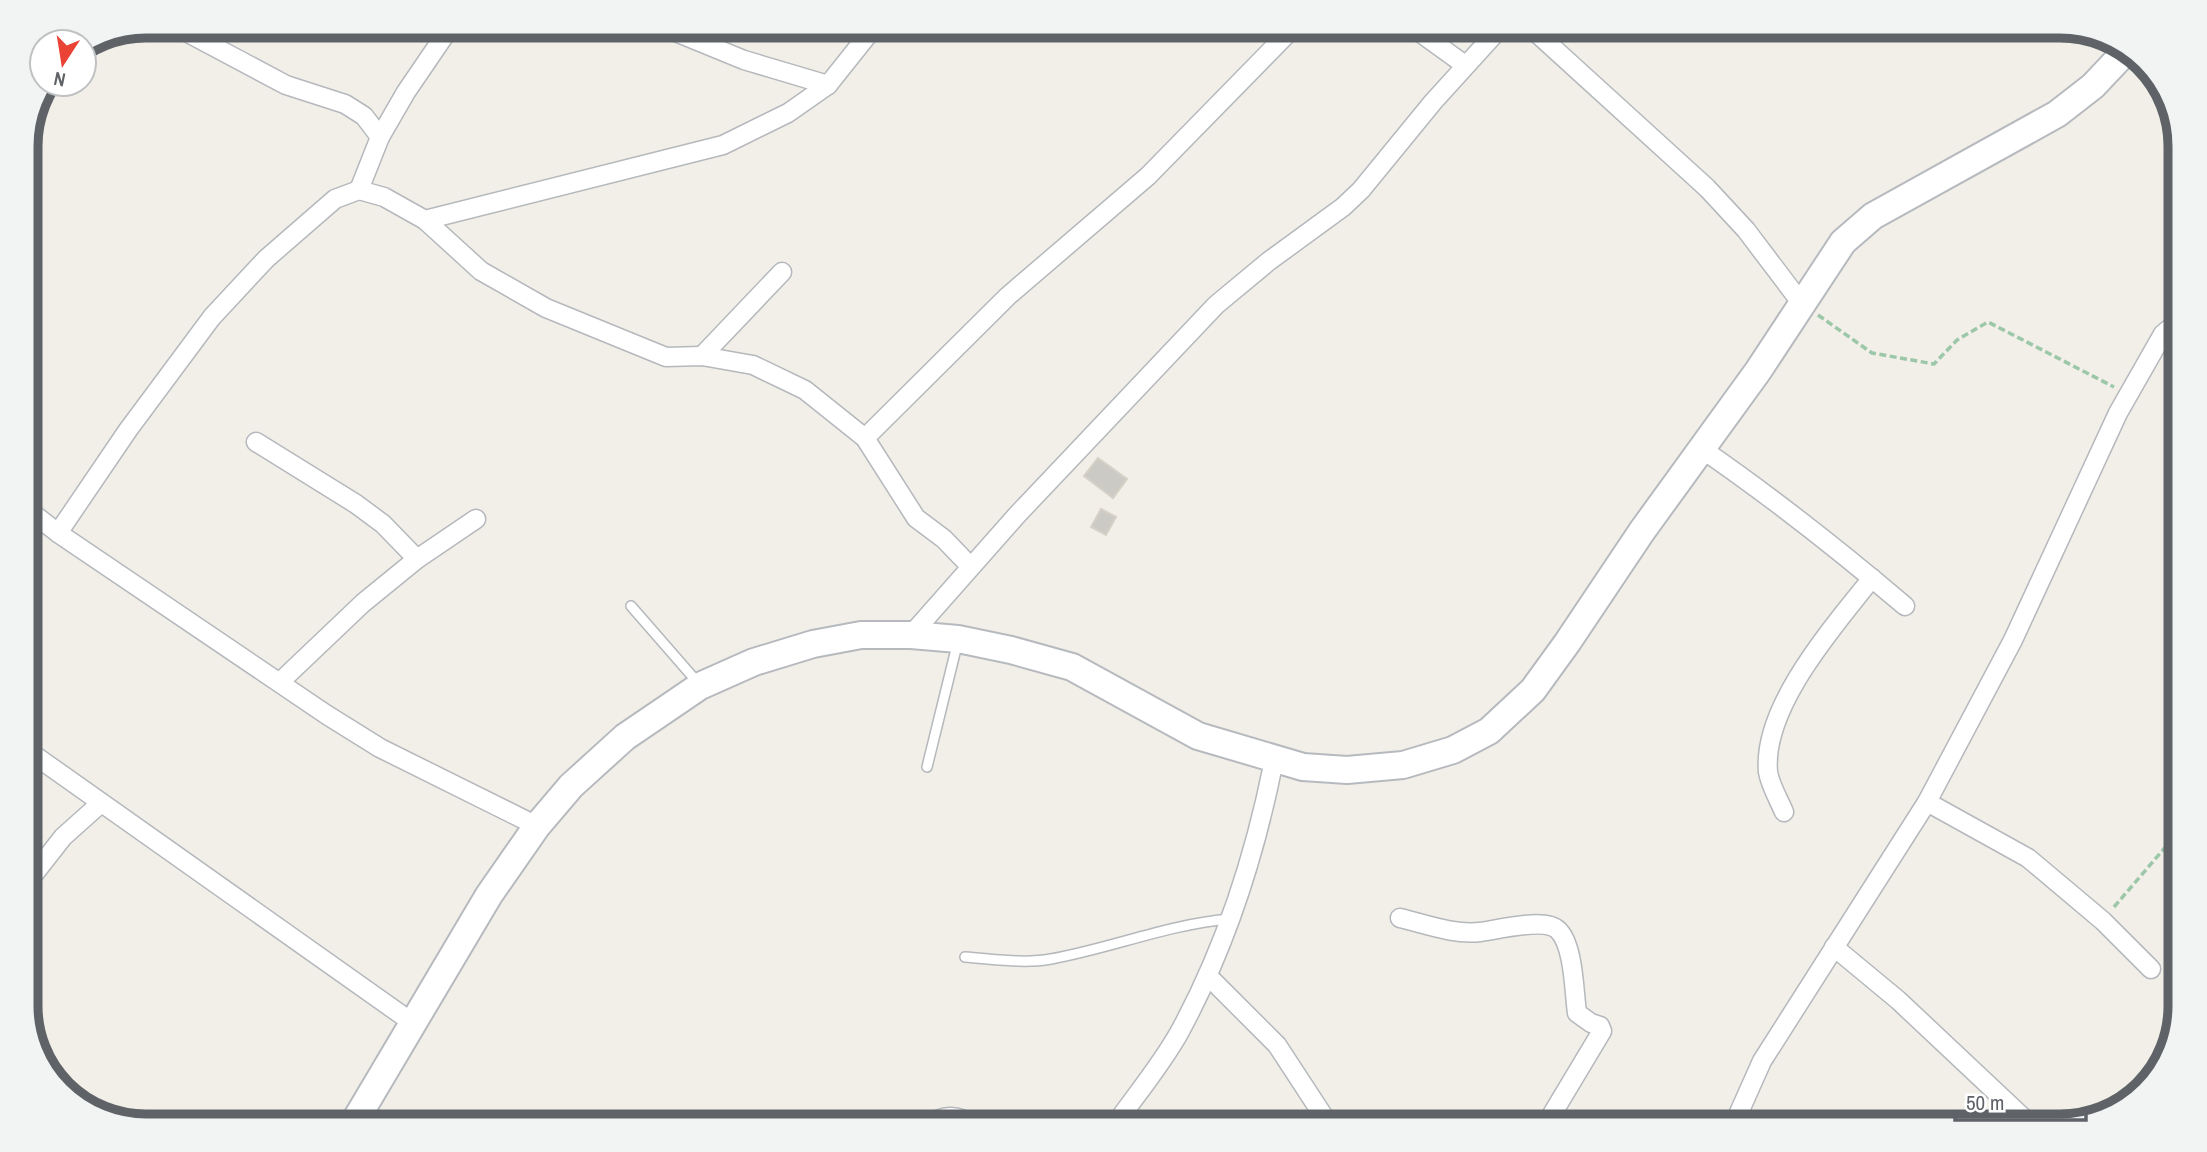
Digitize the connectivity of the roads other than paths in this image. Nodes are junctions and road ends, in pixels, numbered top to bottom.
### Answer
1 (199, 39) edge
2 (442, 39) edge
3 (693, 39) edge
4 (864, 39) edge
5 (1281, 39) edge
6 (1429, 39) edge
7 (1490, 39) edge
8 (1543, 39) edge
9 (2121, 57) edge
10 (1465, 65) junction
11 (828, 85) junction
12 (380, 137) junction
13 (359, 190) junction
14 (425, 220) junction
15 (782, 272) dead end
16 (1802, 304) junction
17 (2168, 329) edge
18 (702, 356) junction
19 (865, 438) junction
20 (256, 442) dead end
21 (1702, 449) junction
22 (39, 519) edge
23 (476, 519) dead end
24 (58, 533) junction
25 (417, 559) junction
26 (970, 566) junction
27 (1872, 578) junction
28 (631, 606) dead end
29 (1905, 606) dead end
30 (911, 635) junction
31 (958, 639) junction
32 (281, 681) junction
33 (700, 686) junction
34 (39, 759) edge
35 (1274, 760) junction
36 (927, 767) dead end
37 (1927, 802) junction
38 (101, 803) junction
39 (1784, 812) dead end
40 (537, 826) junction
41 (39, 867) edge
42 (1400, 918) dead end
43 (1232, 919) junction
44 (1834, 947) junction
45 (965, 957) dead end
46 (2151, 969) dead end
47 (1208, 976) junction
48 (413, 1023) junction
49 (359, 1114) edge
50 (1122, 1114) edge
51 (1322, 1114) edge
52 (1552, 1114) edge
53 (1737, 1114) edge
54 (2019, 1114) edge

1 - 12 street
2 - 12 street
3 - 11 street
4 - 11 street
5 - 19 street
6 - 10 street
7 - 10 street
8 - 16 street
9 - 16 main road
10 - 26 street
11 - 14 street
12 - 13 street
13 - 14 street
13 - 24 street
14 - 18 street
15 - 18 street
16 - 21 main road
17 - 37 street
18 - 19 street
19 - 26 street
20 - 25 street
21 - 27 street
21 - 35 main road
22 - 24 street
23 - 25 street
24 - 32 street
25 - 32 street
26 - 30 street
27 - 29 street
27 - 39 street
28 - 33 lane
30 - 31 main road
30 - 33 main road
31 - 35 main road
31 - 36 lane
32 - 40 street
33 - 40 main road
34 - 38 street
35 - 43 street
37 - 44 street
37 - 46 street
38 - 41 street
38 - 48 street
40 - 48 main road
42 - 52 street
43 - 45 lane
43 - 47 street
44 - 53 street
44 - 54 street
47 - 50 street
47 - 51 street
48 - 49 main road

